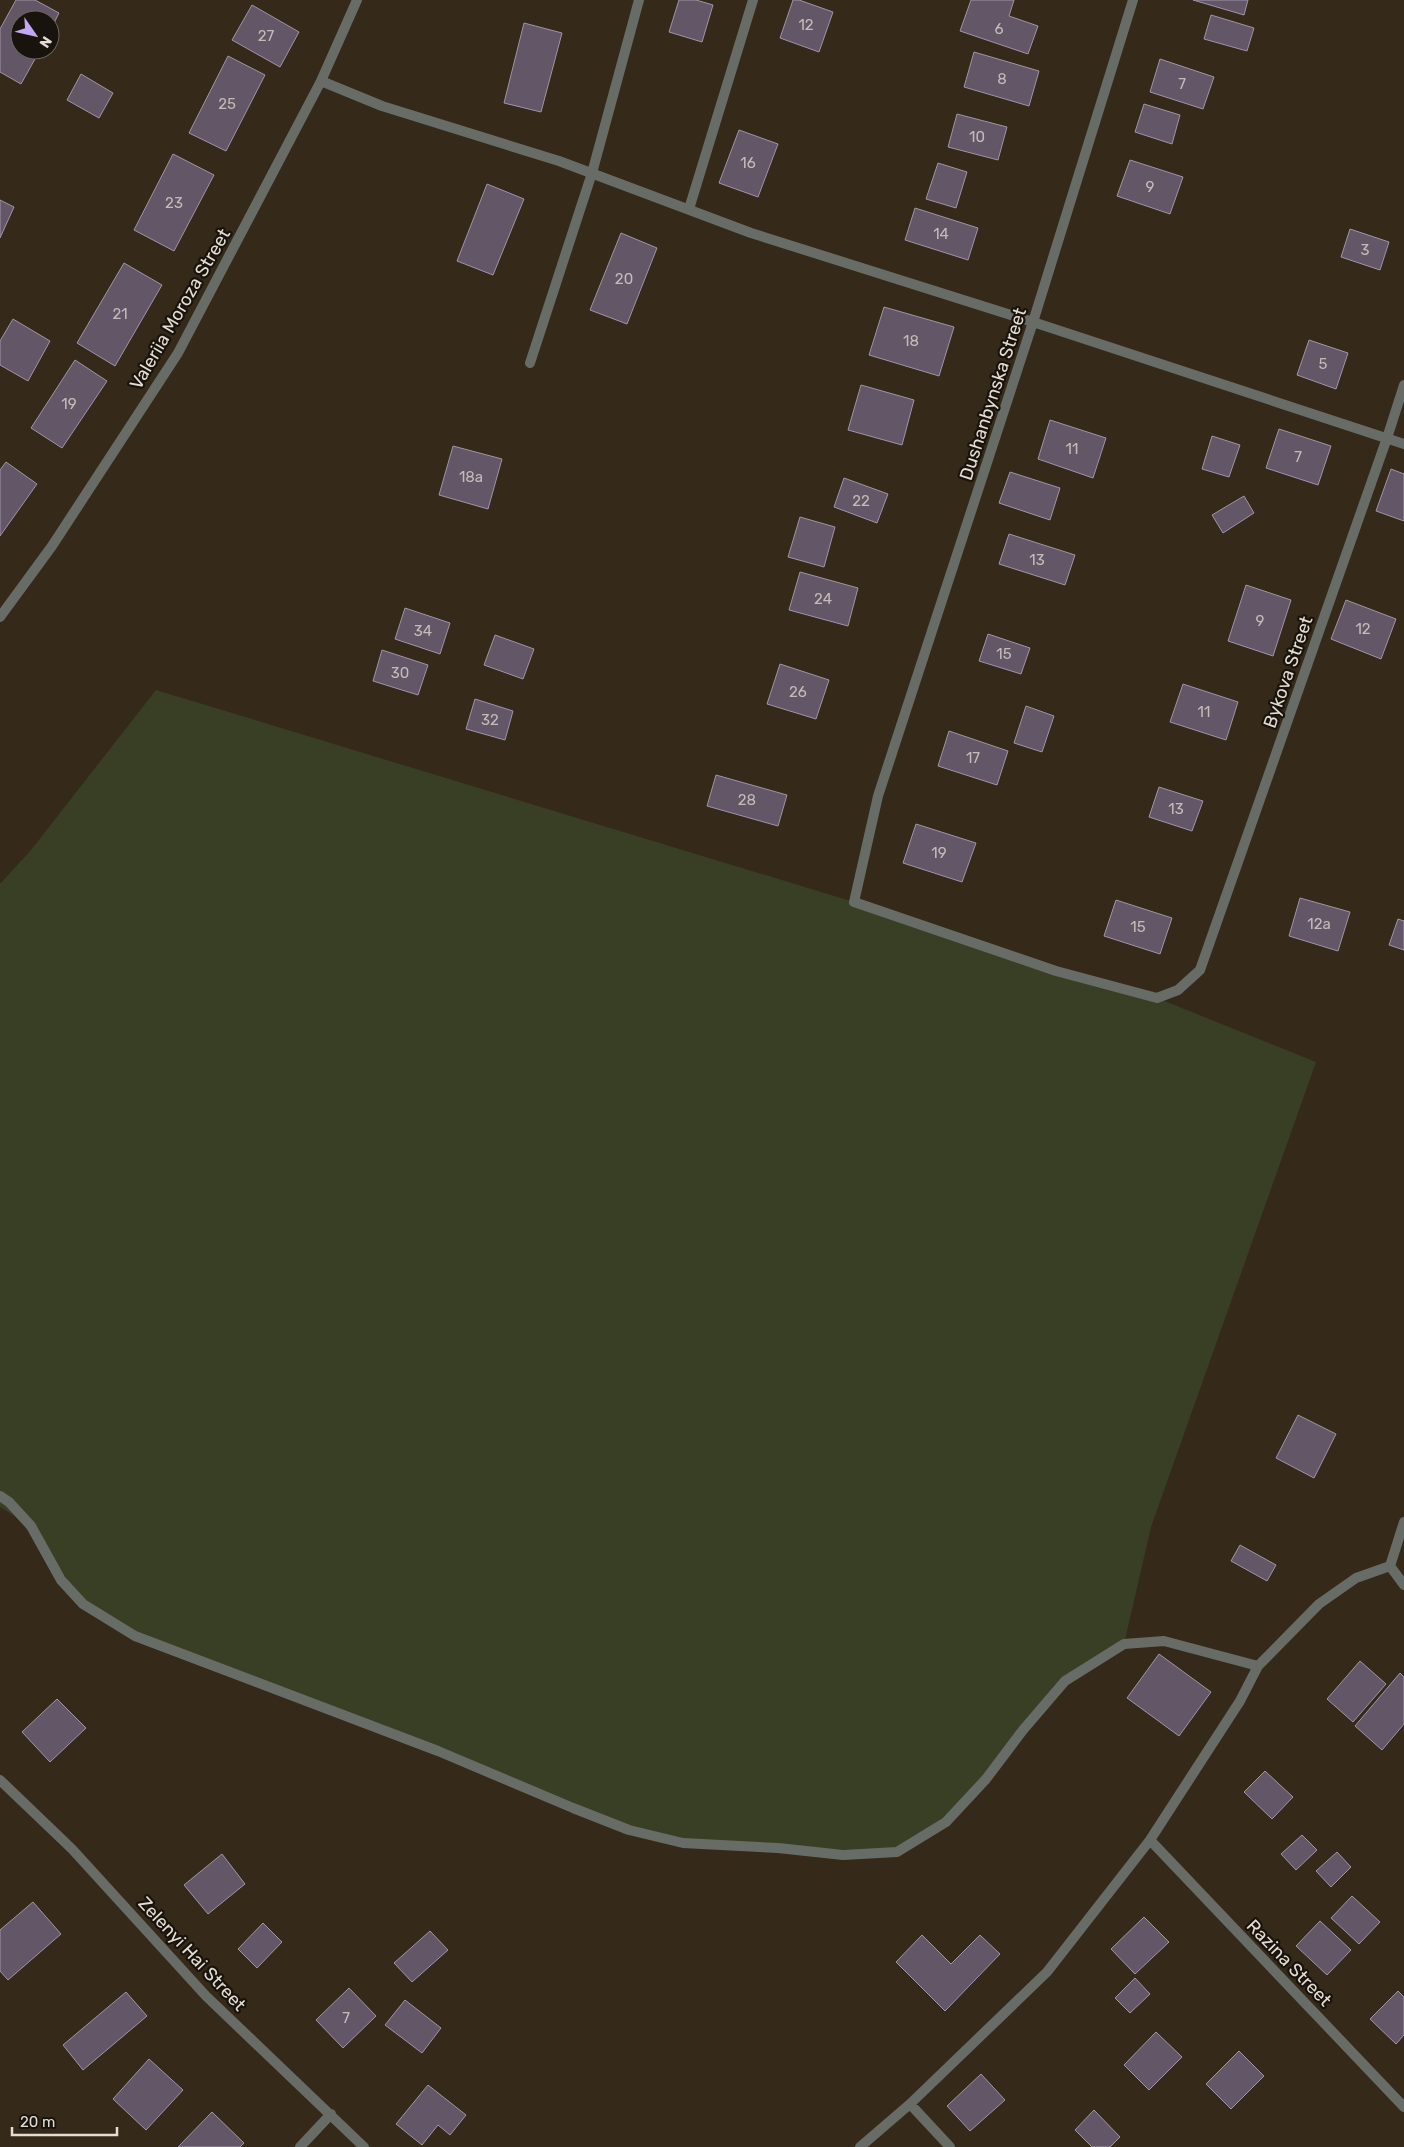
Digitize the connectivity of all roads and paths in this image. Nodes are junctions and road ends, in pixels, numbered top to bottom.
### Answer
1 (357, 0) edge
2 (639, 0) edge
3 (753, 0) edge
4 (1133, 0) edge
5 (321, 80) junction
6 (592, 173) junction
7 (689, 210) junction
8 (1033, 322) junction
9 (530, 363) dead end
10 (1404, 385) edge
11 (1388, 438) junction
12 (1404, 444) edge
13 (0, 617) edge
14 (1200, 970) joint
15 (0, 1496) edge
16 (1404, 1522) edge
17 (1390, 1566) junction
18 (1404, 1585) edge
19 (1258, 1666) junction
20 (0, 1780) edge
21 (1150, 1840) junction
22 (910, 2104) junction
23 (1404, 2107) edge
24 (331, 2114) junction
25 (300, 2147) edge
26 (364, 2147) edge
27 (860, 2147) edge
28 (950, 2147) edge

1 - 5 street, Valeriia Moroza Street
2 - 6 street
3 - 7 street
4 - 8 street, Dushanbynska Street
5 - 6 street
5 - 13 street, Valeriia Moroza Street
6 - 7 street
6 - 9 street
7 - 8 street
8 - 11 street
8 - 14 street, Dushanbynska Street
10 - 11 street, Bykova Street
11 - 12 street
11 - 14 street, Bykova Street
15 - 19 street
16 - 17 street
17 - 18 street
17 - 19 street
19 - 21 street
20 - 24 street, Zelenyi Hai Street
21 - 22 street
21 - 23 street, Razina Street
22 - 27 street
22 - 28 street
24 - 25 street
24 - 26 street, Zelenyi Hai Street

